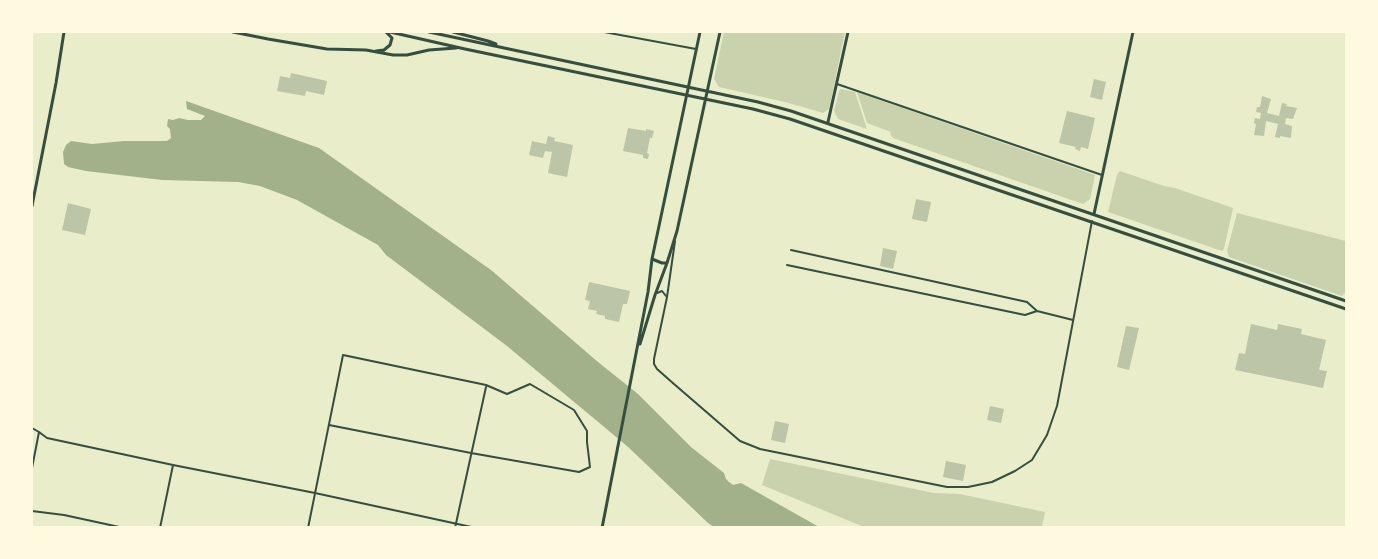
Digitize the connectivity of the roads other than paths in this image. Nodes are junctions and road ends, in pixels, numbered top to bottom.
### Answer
1 (64, 32) edge
2 (232, 32) edge
3 (388, 32) edge
4 (429, 32) edge
5 (453, 32) edge
6 (604, 32) edge
7 (700, 32) edge
8 (720, 32) edge
9 (848, 32) edge
10 (1132, 32) edge
11 (503, 47) junction
12 (465, 49) junction
13 (696, 49) junction
14 (375, 52) junction
15 (837, 84) junction
16 (688, 88) junction
17 (707, 91) junction
18 (687, 95) junction
19 (705, 99) junction
20 (828, 122) junction
21 (826, 130) junction
22 (1102, 175) junction
23 (32, 206) edge
24 (1094, 214) junction
25 (1092, 221) junction
26 (677, 231) junction
27 (791, 250) dead end
28 (652, 260) junction
29 (667, 263) junction
30 (788, 265) dead end
31 (655, 295) junction
32 (667, 297) junction
33 (1347, 301) edge
34 (1347, 309) edge
35 (1037, 311) junction
36 (1073, 320) junction
37 (635, 360) junction
38 (486, 385) junction
39 (329, 425) junction
40 (32, 428) edge
41 (39, 432) junction
42 (471, 453) junction
43 (173, 465) junction
44 (32, 468) edge
45 (315, 493) junction
46 (32, 511) edge
47 (456, 526) edge
48 (124, 528) edge
49 (160, 528) edge
50 (308, 528) edge
51 (476, 528) edge
52 (602, 528) edge

1 - 23 main road
2 - 14 main road
3 - 12 main road
3 - 14 main road
4 - 11 main road
5 - 11 main road
6 - 13 street
7 - 13 main road
8 - 17 main road
9 - 15 main road
10 - 22 main road
11 - 16 main road
12 - 14 main road
12 - 18 main road
13 - 16 main road
15 - 20 main road
15 - 22 street
16 - 17 main road
16 - 18 main road
17 - 19 main road
17 - 20 main road
18 - 19 main road
18 - 28 main road
19 - 21 main road
19 - 26 main road
20 - 21 main road
20 - 24 main road
21 - 25 main road
22 - 24 main road
24 - 25 main road
24 - 33 main road
25 - 34 main road
25 - 36 street
26 - 29 main road
26 - 32 street
27 - 35 street
28 - 29 main road
28 - 37 main road
29 - 31 main road
30 - 35 street
31 - 32 street
31 - 37 main road
32 - 36 street
35 - 36 street
37 - 52 main road
38 - 39 street
38 - 42 street
38 - 42 street
39 - 42 street
39 - 45 street
40 - 41 street
41 - 43 street
41 - 44 street
42 - 47 street
43 - 45 street
43 - 49 street
45 - 47 street
45 - 50 street
46 - 48 street
47 - 51 street

